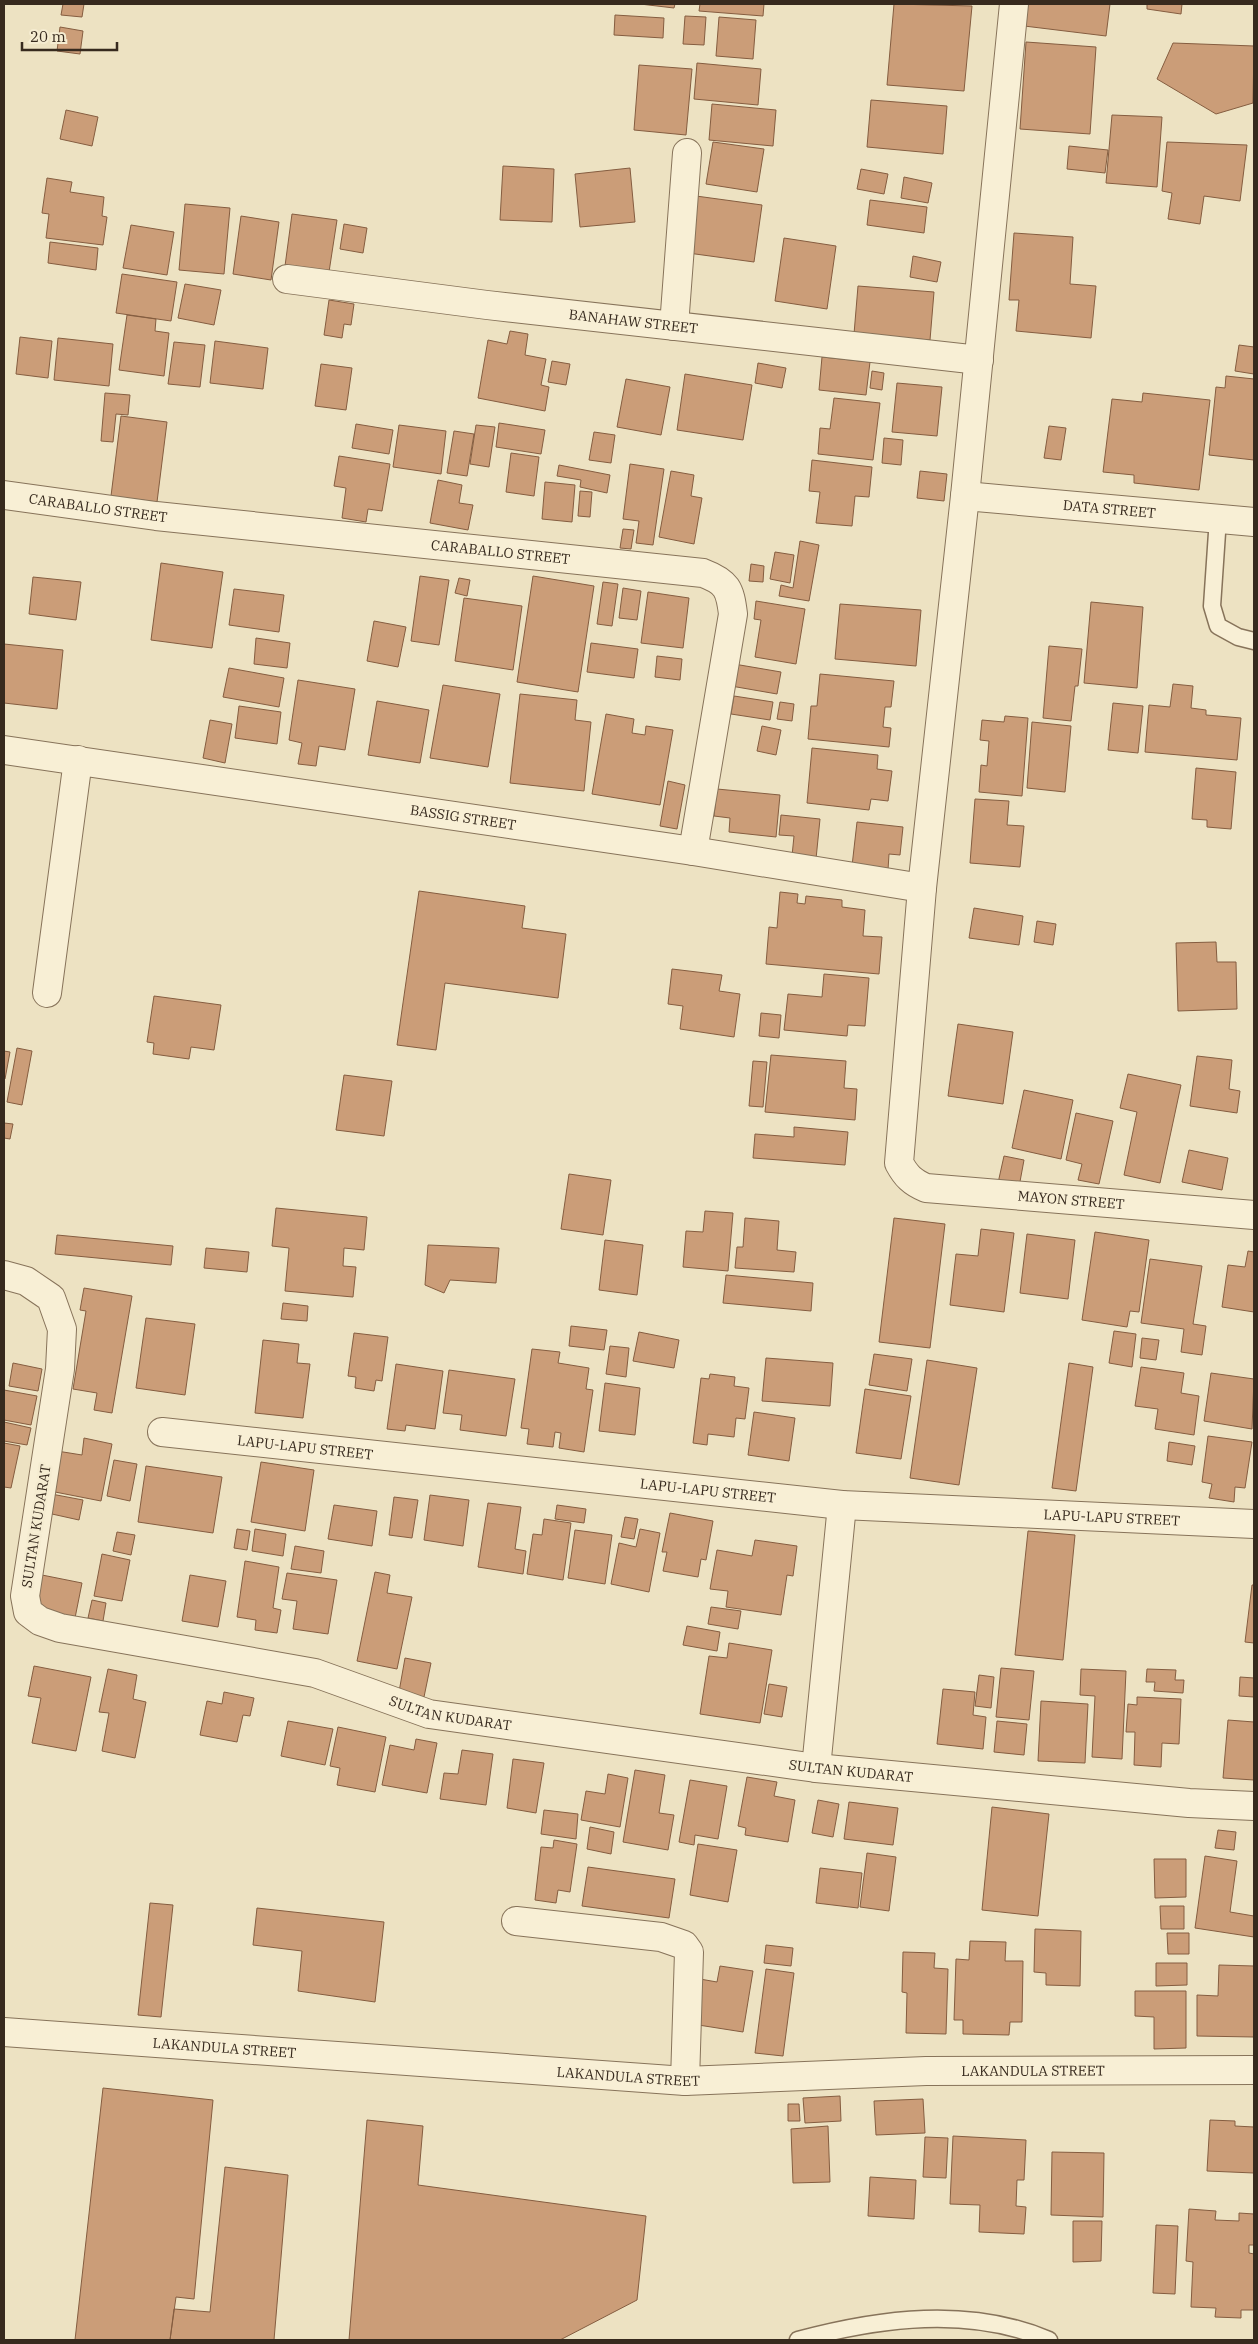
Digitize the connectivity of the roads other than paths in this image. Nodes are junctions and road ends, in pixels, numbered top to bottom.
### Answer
1 (1014, 4) edge
2 (687, 153) dead end
3 (288, 279) dead end
4 (674, 326) junction
5 (979, 360) junction
6 (4, 495) edge
7 (965, 496) junction
8 (1218, 518) junction
9 (1254, 522) edge
10 (1254, 641) edge
11 (4, 750) edge
12 (78, 760) junction
13 (693, 851) junction
14 (922, 888) junction
15 (47, 993) dead end
16 (1254, 1214) edge
17 (4, 1275) edge
18 (162, 1432) dead end
19 (842, 1505) junction
20 (1254, 1524) edge
21 (816, 1768) junction
22 (1254, 1806) edge
23 (516, 1921) dead end
24 (4, 2032) edge
25 (1254, 2070) edge
26 (685, 2081) junction
27 (798, 2340) edge
28 (1050, 2340) edge

1 - 5 street
2 - 4 street
3 - 4 street, BANAHAW STREET
4 - 5 street, BANAHAW STREET
5 - 7 street
6 - 13 street, CARABALLO STREET
7 - 8 street, DATA STREET
7 - 14 street
8 - 9 street, DATA STREET
8 - 10 lane
11 - 12 street, BASSIG STREET
12 - 13 street, BASSIG STREET
12 - 15 street
13 - 14 street, BASSIG STREET
14 - 16 street, MAYON STREET
17 - 21 street, SULTAN KUDARAT
18 - 19 street, LAPU-LAPU STREET
19 - 20 street, LAPU-LAPU STREET
19 - 21 street
21 - 22 street, SULTAN KUDARAT
23 - 26 street
24 - 26 street, LAKANDULA STREET
25 - 26 street, LAKANDULA STREET
27 - 28 lane

